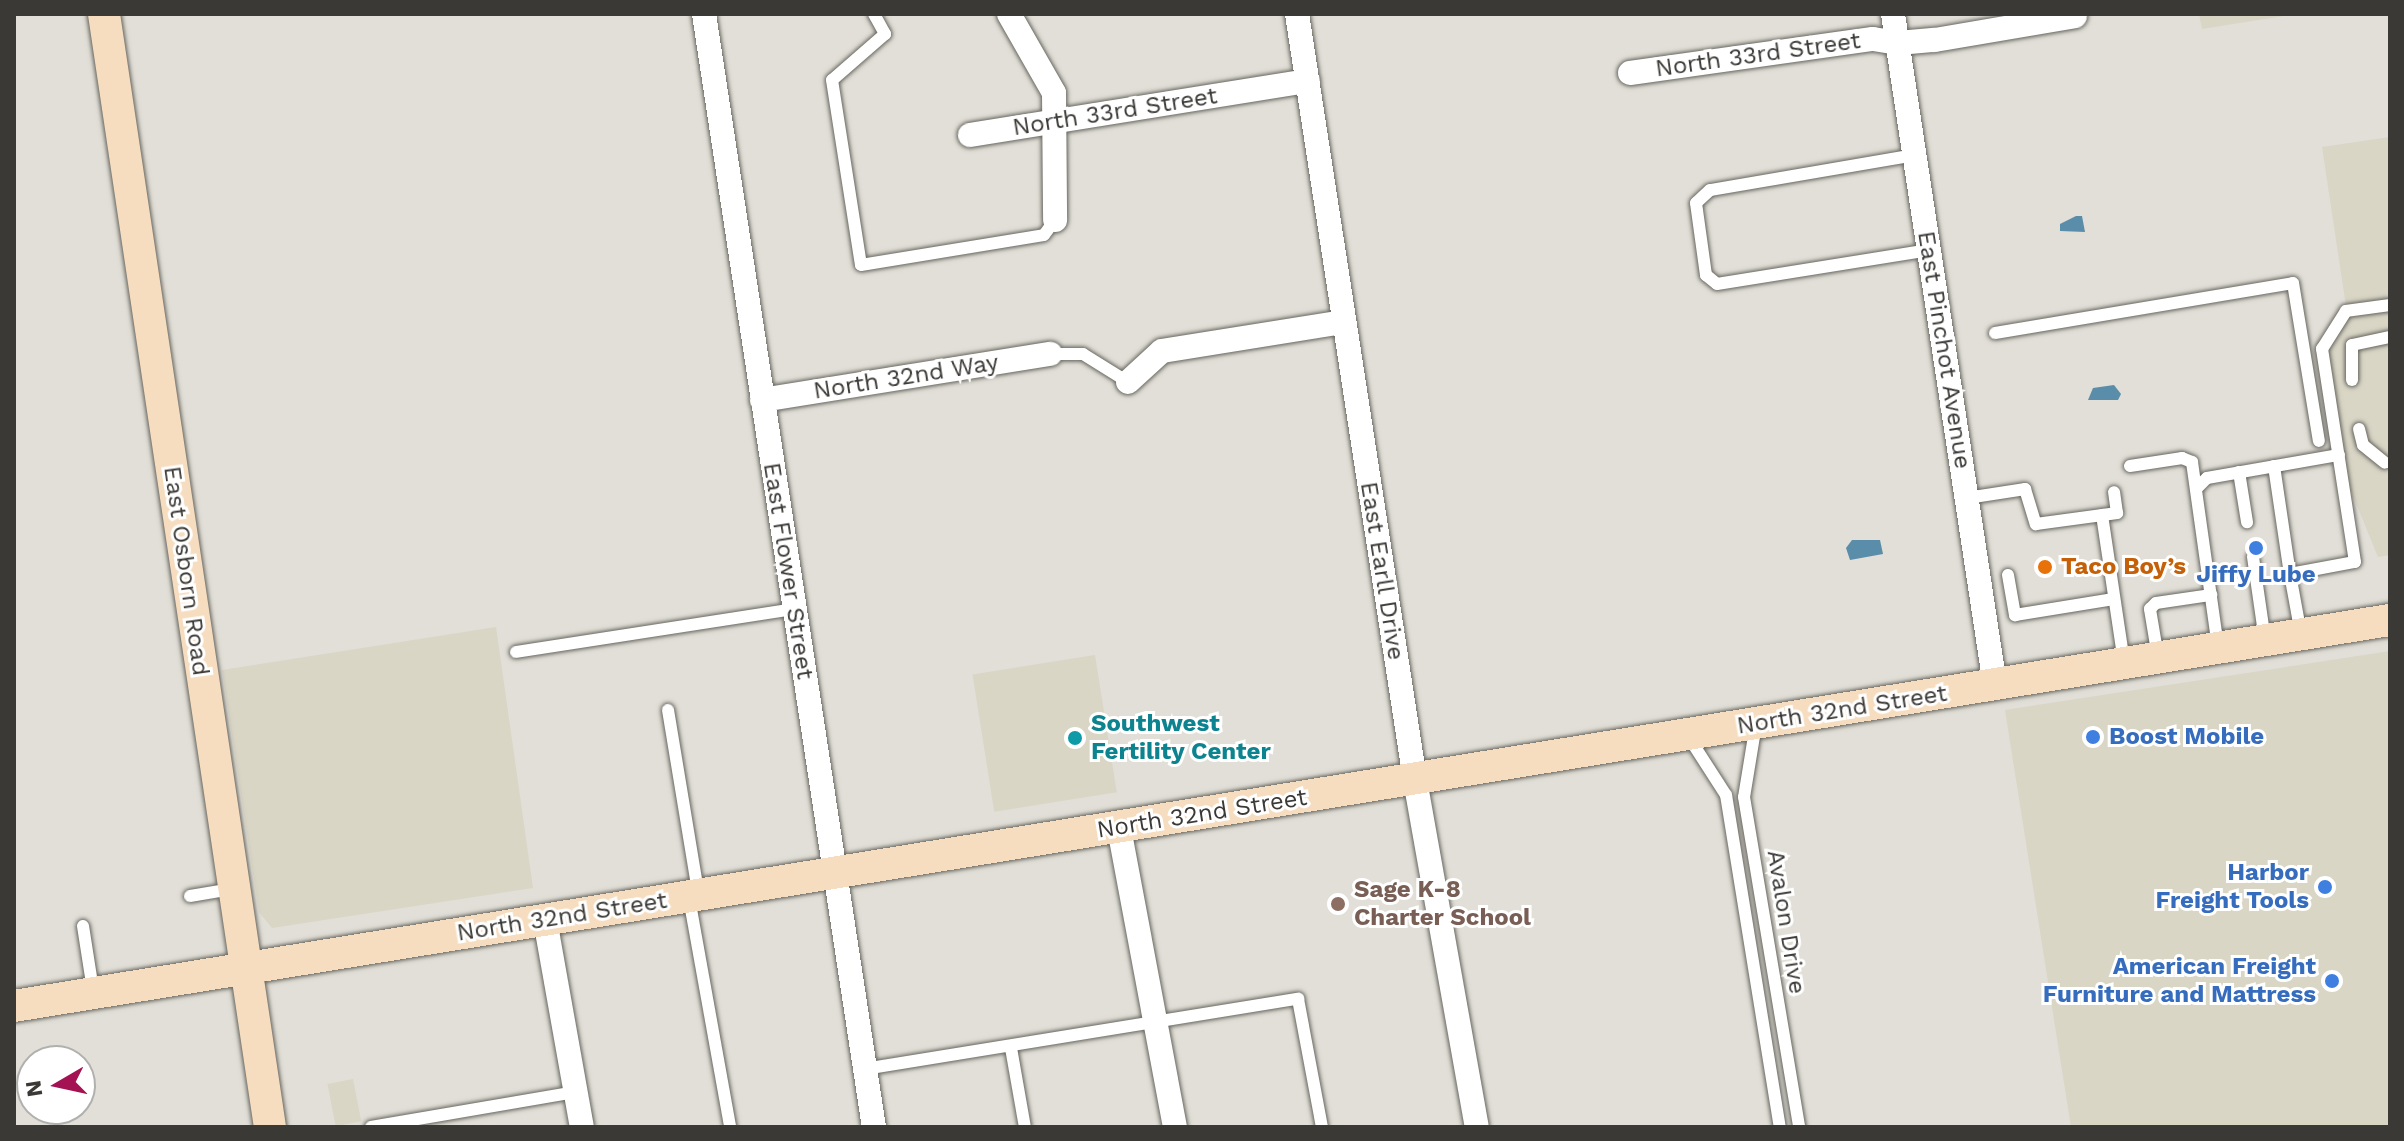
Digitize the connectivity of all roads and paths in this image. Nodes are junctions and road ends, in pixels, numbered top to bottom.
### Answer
1 (104, 14) edge
2 (704, 14) edge
3 (874, 14) edge
4 (1009, 14) edge
5 (1297, 14) edge
6 (1893, 14) edge
7 (2075, 16) dead end
8 (1898, 43) junction
9 (1630, 73) dead end
10 (1308, 81) junction
11 (1056, 121) junction
12 (970, 135) dead end
13 (1915, 155) junction
14 (1055, 220) joint
15 (1929, 250) junction
16 (2390, 305) edge
17 (1344, 322) junction
18 (1995, 333) dead end
19 (2390, 337) edge
20 (1050, 354) joint
21 (2352, 380) dead end
22 (1128, 382) joint
23 (762, 400) junction
24 (2359, 429) dead end
25 (2319, 441) dead end
26 (2339, 455) junction
27 (2385, 463) dead end
28 (2130, 466) dead end
29 (2274, 466) junction
30 (2239, 472) junction
31 (2197, 488) junction
32 (2114, 492) dead end
33 (1967, 498) junction
34 (2102, 515) junction
35 (2247, 522) dead end
36 (2253, 557) dead end
37 (2290, 574) junction
38 (2008, 575) dead end
39 (2211, 595) junction
40 (2114, 599) junction
41 (794, 609) junction
42 (2390, 620) edge
43 (2301, 634) junction
44 (2265, 640) junction
45 (2218, 648) junction
46 (516, 652) dead end
47 (2158, 658) junction
48 (2124, 664) junction
49 (1995, 685) junction
50 (668, 710) dead end
51 (1756, 724) junction
52 (1688, 736) junction
53 (1415, 780) junction
54 (1119, 828) junction
55 (832, 874) junction
56 (232, 889) junction
57 (190, 896) dead end
58 (694, 896) junction
59 (545, 920) junction
60 (83, 926) dead end
61 (244, 969) junction
62 (93, 994) junction
63 (14, 1006) edge
64 (1155, 1022) junction
65 (1011, 1048) junction
66 (864, 1069) junction
67 (576, 1092) junction
68 (434, 1122) edge
69 (270, 1127) edge
70 (371, 1127) edge
71 (582, 1127) edge
72 (730, 1127) edge
73 (874, 1127) edge
74 (1025, 1127) edge
75 (1175, 1127) edge
76 (1322, 1127) edge
77 (1477, 1127) edge
78 (1780, 1127) edge
79 (1799, 1127) edge

1 - 56 main road, East Osborn Road
2 - 23 street, East Flower Street
3 - 14 lane
4 - 11 street
5 - 10 street, East Earll Drive
6 - 8 street, East Pinchot Avenue
7 - 8 street, North 33rd Street
8 - 9 street, North 33rd Street
8 - 13 street, East Pinchot Avenue
10 - 11 street, North 33rd Street
10 - 17 street, East Earll Drive
11 - 12 street, North 33rd Street
11 - 14 street
13 - 15 street, East Pinchot Avenue
13 - 15 lane
15 - 33 street, East Pinchot Avenue
16 - 26 lane
17 - 22 street
17 - 53 street, East Earll Drive
18 - 25 lane
19 - 21 lane
20 - 22 lane
20 - 23 street, North 32nd Way
23 - 41 street, East Flower Street
24 - 27 lane
26 - 29 lane
26 - 37 lane
28 - 31 lane
29 - 30 lane
29 - 37 lane
30 - 31 lane
30 - 35 lane
31 - 39 lane
32 - 34 lane
33 - 34 lane
33 - 49 street, East Pinchot Avenue
34 - 40 lane
36 - 44 lane
37 - 43 lane
38 - 40 lane
39 - 45 lane
39 - 47 lane
40 - 48 lane
41 - 46 lane
41 - 55 street, East Flower Street
42 - 43 main road, North 32nd Street
43 - 44 main road, North 32nd Street
44 - 45 main road, North 32nd Street
45 - 47 main road, North 32nd Street
47 - 48 main road, North 32nd Street
48 - 49 main road, North 32nd Street
49 - 51 main road, North 32nd Street
50 - 58 lane
51 - 52 main road, North 32nd Street
51 - 79 lane, Avalon Drive
52 - 53 main road, North 32nd Street
52 - 78 lane, Avalon Drive
53 - 54 main road, North 32nd Street
53 - 77 street, East Earll Drive
54 - 55 main road, North 32nd Street
54 - 64 street
55 - 58 main road, North 32nd Street
55 - 66 street, East Flower Street
56 - 57 lane
56 - 61 main road, East Osborn Road
58 - 59 main road, North 32nd Street
58 - 72 lane
59 - 61 main road, North 32nd Street
59 - 67 street
60 - 62 lane
61 - 62 main road, North 32nd Street
61 - 69 main road, East Osborn Road
62 - 63 main road, North 32nd Street
64 - 65 lane
64 - 75 street
64 - 76 lane
65 - 66 lane
65 - 74 lane
66 - 73 street, East Flower Street
67 - 68 lane
67 - 71 street
68 - 70 lane

